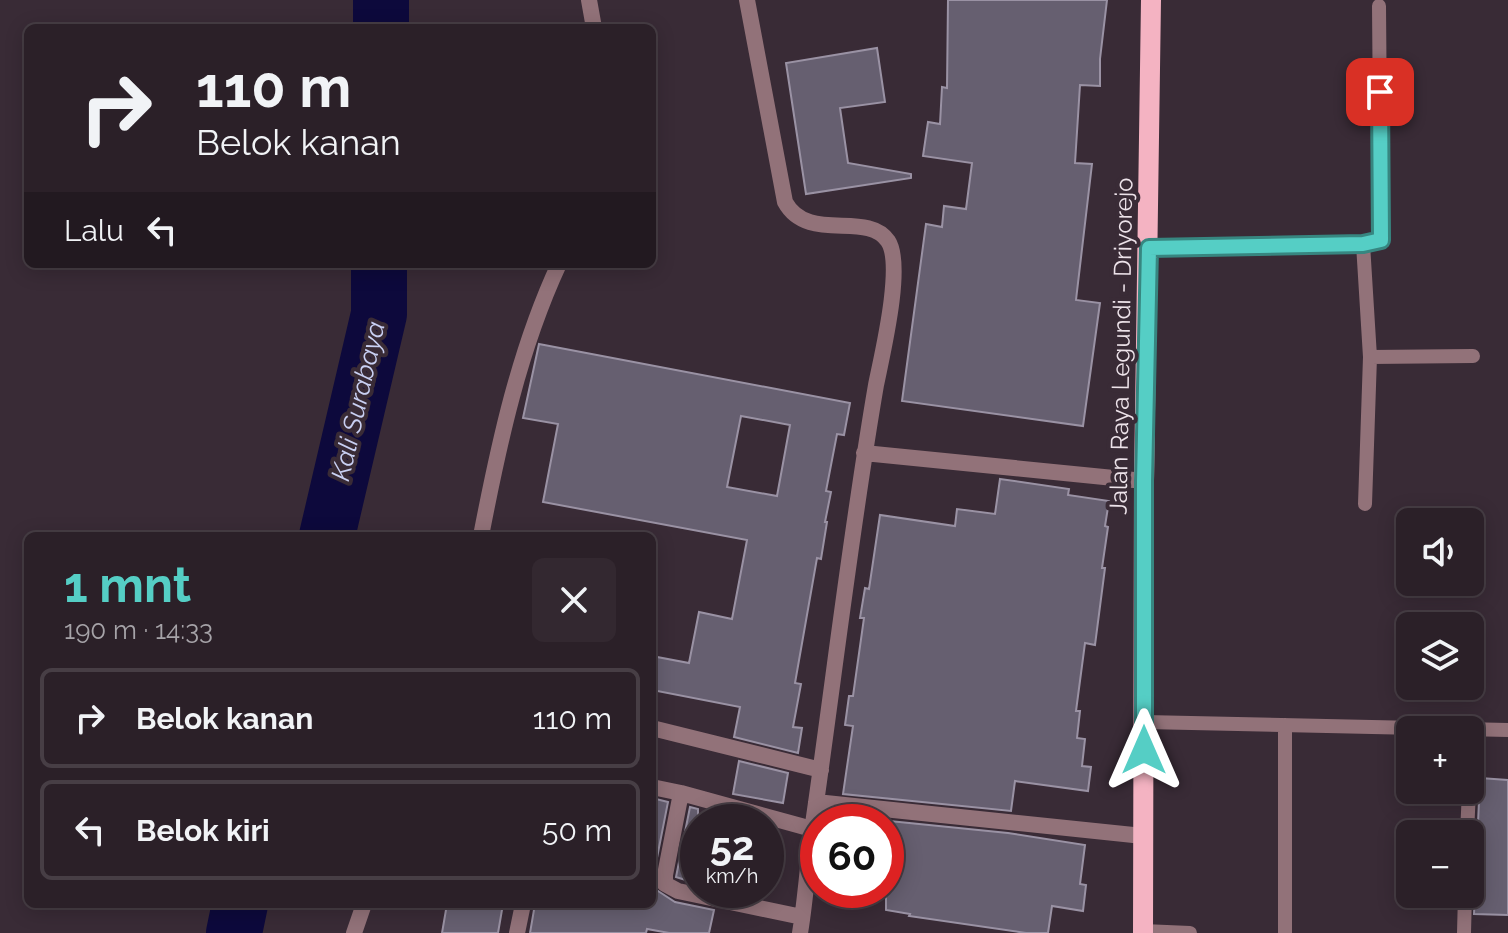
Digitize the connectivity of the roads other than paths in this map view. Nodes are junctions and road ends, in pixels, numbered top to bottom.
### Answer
1 (589, 0) edge
2 (747, 0) edge
3 (1151, 0) edge
4 (1379, 6) dead end
5 (593, 24) edge
6 (1363, 244) junction
7 (1149, 248) junction
8 (557, 268) edge
9 (1473, 356) dead end
10 (1370, 357) junction
11 (864, 453) junction
12 (1144, 481) junction
13 (1365, 504) dead end
14 (482, 532) edge
15 (1145, 722) junction
16 (1285, 725) junction
17 (656, 729) edge
18 (1508, 730) edge
19 (821, 770) junction
20 (656, 788) edge
21 (681, 793) junction
22 (816, 802) joint
23 (800, 826) edge
24 (1143, 836) junction
25 (363, 908) edge
26 (522, 908) edge
27 (1465, 908) edge
28 (801, 925) edge
29 (1143, 932) edge
30 (354, 933) edge
31 (517, 933) edge
32 (1190, 933) edge
33 (1285, 933) edge
34 (1464, 933) edge

1 - 5 street
2 - 11 street
3 - 7 main road, Jalan Raya Legundi - Driyorejo
4 - 6 lane
6 - 7 lane
6 - 10 lane
7 - 12 main road, Jalan Raya Legundi - Driyorejo
8 - 14 street
9 - 10 lane
10 - 13 lane
11 - 12 street
11 - 19 street
12 - 15 main road, Jalan Raya Legundi - Driyorejo
15 - 16 lane
15 - 24 main road, Jalan Raya Legundi - Driyorejo
16 - 18 lane
16 - 33 lane
17 - 19 street
19 - 22 street
20 - 21 street
21 - 23 street
21 - 28 street
22 - 24 street
24 - 29 main road, Jalan Raya Legundi - Driyorejo
25 - 30 street
26 - 31 street
27 - 34 lane
29 - 32 lane

